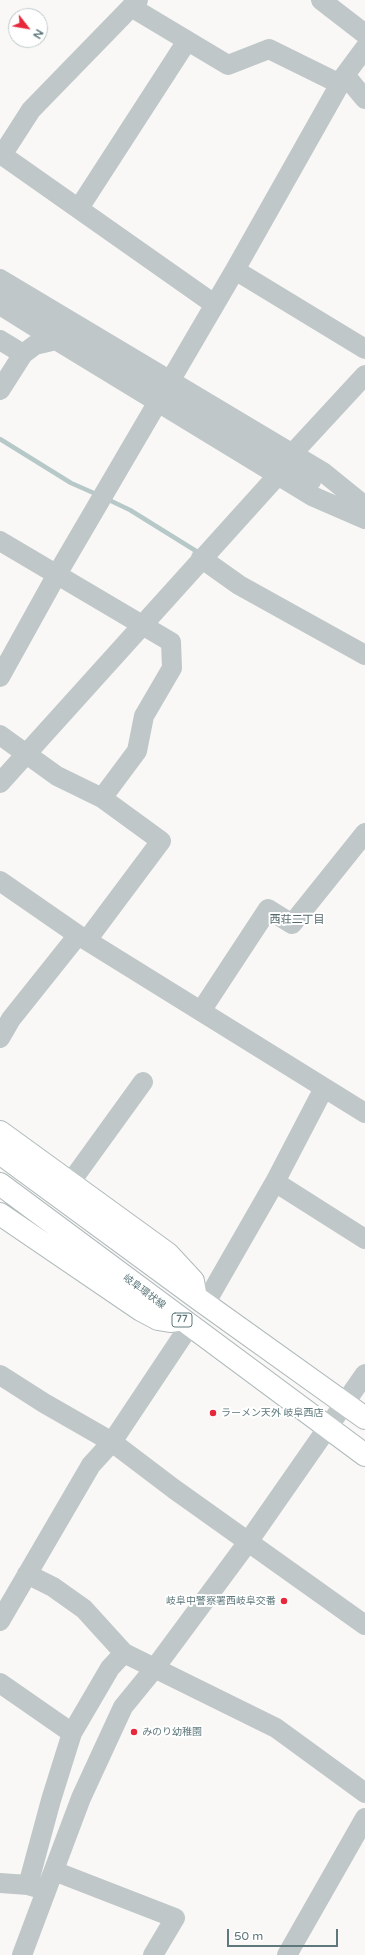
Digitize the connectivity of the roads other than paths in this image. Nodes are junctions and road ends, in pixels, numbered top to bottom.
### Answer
1 (321, 0) edge
2 (134, 3) edge
3 (365, 34) edge
4 (187, 41) junction
5 (365, 48) edge
6 (343, 79) junction
7 (365, 99) edge
8 (1, 154) edge
9 (79, 208) junction
10 (235, 270) junction
11 (0, 279) edge
12 (0, 292) edge
13 (214, 304) junction
14 (0, 306) edge
15 (0, 340) edge
16 (56, 340) junction
17 (365, 349) edge
18 (23, 354) junction
19 (365, 375) edge
20 (3, 378) edge
21 (170, 380) junction
22 (158, 401) junction
23 (292, 454) junction
24 (278, 475) junction
25 (365, 506) edge
26 (365, 513) edge
27 (365, 519) edge
28 (0, 541) edge
29 (201, 558) junction
30 (56, 576) junction
31 (141, 625) junction
32 (365, 655) edge
33 (0, 677) edge
34 (0, 735) edge
35 (26, 754) junction
36 (0, 783) edge
37 (102, 798) junction
38 (365, 833) edge
39 (0, 881) edge
40 (83, 937) junction
41 (201, 1011) junction
42 (5, 1016) edge
43 (0, 1038) edge
44 (143, 1082) dead end
45 (324, 1088) junction
46 (365, 1113) edge
47 (0, 1132) edge
48 (0, 1153) edge
49 (275, 1182) junction
50 (70, 1183) junction
51 (0, 1184) edge
52 (0, 1214) edge
53 (365, 1240) edge
54 (200, 1300) junction
55 (185, 1322) junction
56 (365, 1374) edge
57 (0, 1375) edge
58 (345, 1404) junction
59 (365, 1418) edge
60 (329, 1428) junction
61 (112, 1442) junction
62 (365, 1455) edge
63 (248, 1542) junction
64 (27, 1574) junction
65 (0, 1621) edge
66 (365, 1625) edge
67 (124, 1653) junction
68 (154, 1669) junction
69 (0, 1683) edge
70 (72, 1733) junction
71 (365, 1793) edge
72 (365, 1818) edge
73 (54, 1871) junction
74 (0, 1883) edge
75 (37, 1887) junction
76 (22, 1955) edge
77 (153, 1955) edge
78 (287, 1955) edge

1 - 3 street
2 - 4 street
2 - 8 street
4 - 6 street
4 - 9 street
5 - 6 street
6 - 7 street
6 - 10 street
8 - 9 street
9 - 13 street
10 - 13 street
10 - 17 street
11 - 21 street
12 - 26 street, bridge
13 - 21 street
14 - 16 street
15 - 18 street
16 - 18 street
16 - 22 street
18 - 20 street
19 - 23 street
21 - 22 street
21 - 23 street
22 - 24 street
22 - 30 street
23 - 25 street
24 - 27 street
24 - 29 street
28 - 30 street
29 - 31 street
29 - 32 street
30 - 31 street
30 - 33 street
31 - 35 street
31 - 37 street
34 - 35 street
35 - 36 street
35 - 37 street
37 - 40 street
38 - 41 street
39 - 40 street
40 - 41 street
40 - 42 street
41 - 45 street
42 - 43 street
44 - 50 street
45 - 46 street
45 - 49 street
47 - 50 main road
48 - 54 main road
49 - 53 street
49 - 54 street
50 - 54 main road
51 - 55 main road, 岐阜環状線 / 77
52 - 55 main road
54 - 58 main road
55 - 60 main road, 岐阜環状線 / 77
55 - 61 street
56 - 58 street
57 - 61 street
58 - 59 main road
58 - 60 street
60 - 62 main road, 岐阜環状線 / 77
60 - 63 street
61 - 63 street
61 - 64 street
63 - 66 street
63 - 68 street
64 - 65 street
64 - 67 street
67 - 68 street
67 - 70 street
68 - 71 street
68 - 73 street
69 - 70 street
70 - 75 street
72 - 78 street
73 - 75 street
73 - 77 street
74 - 75 street
75 - 76 street

